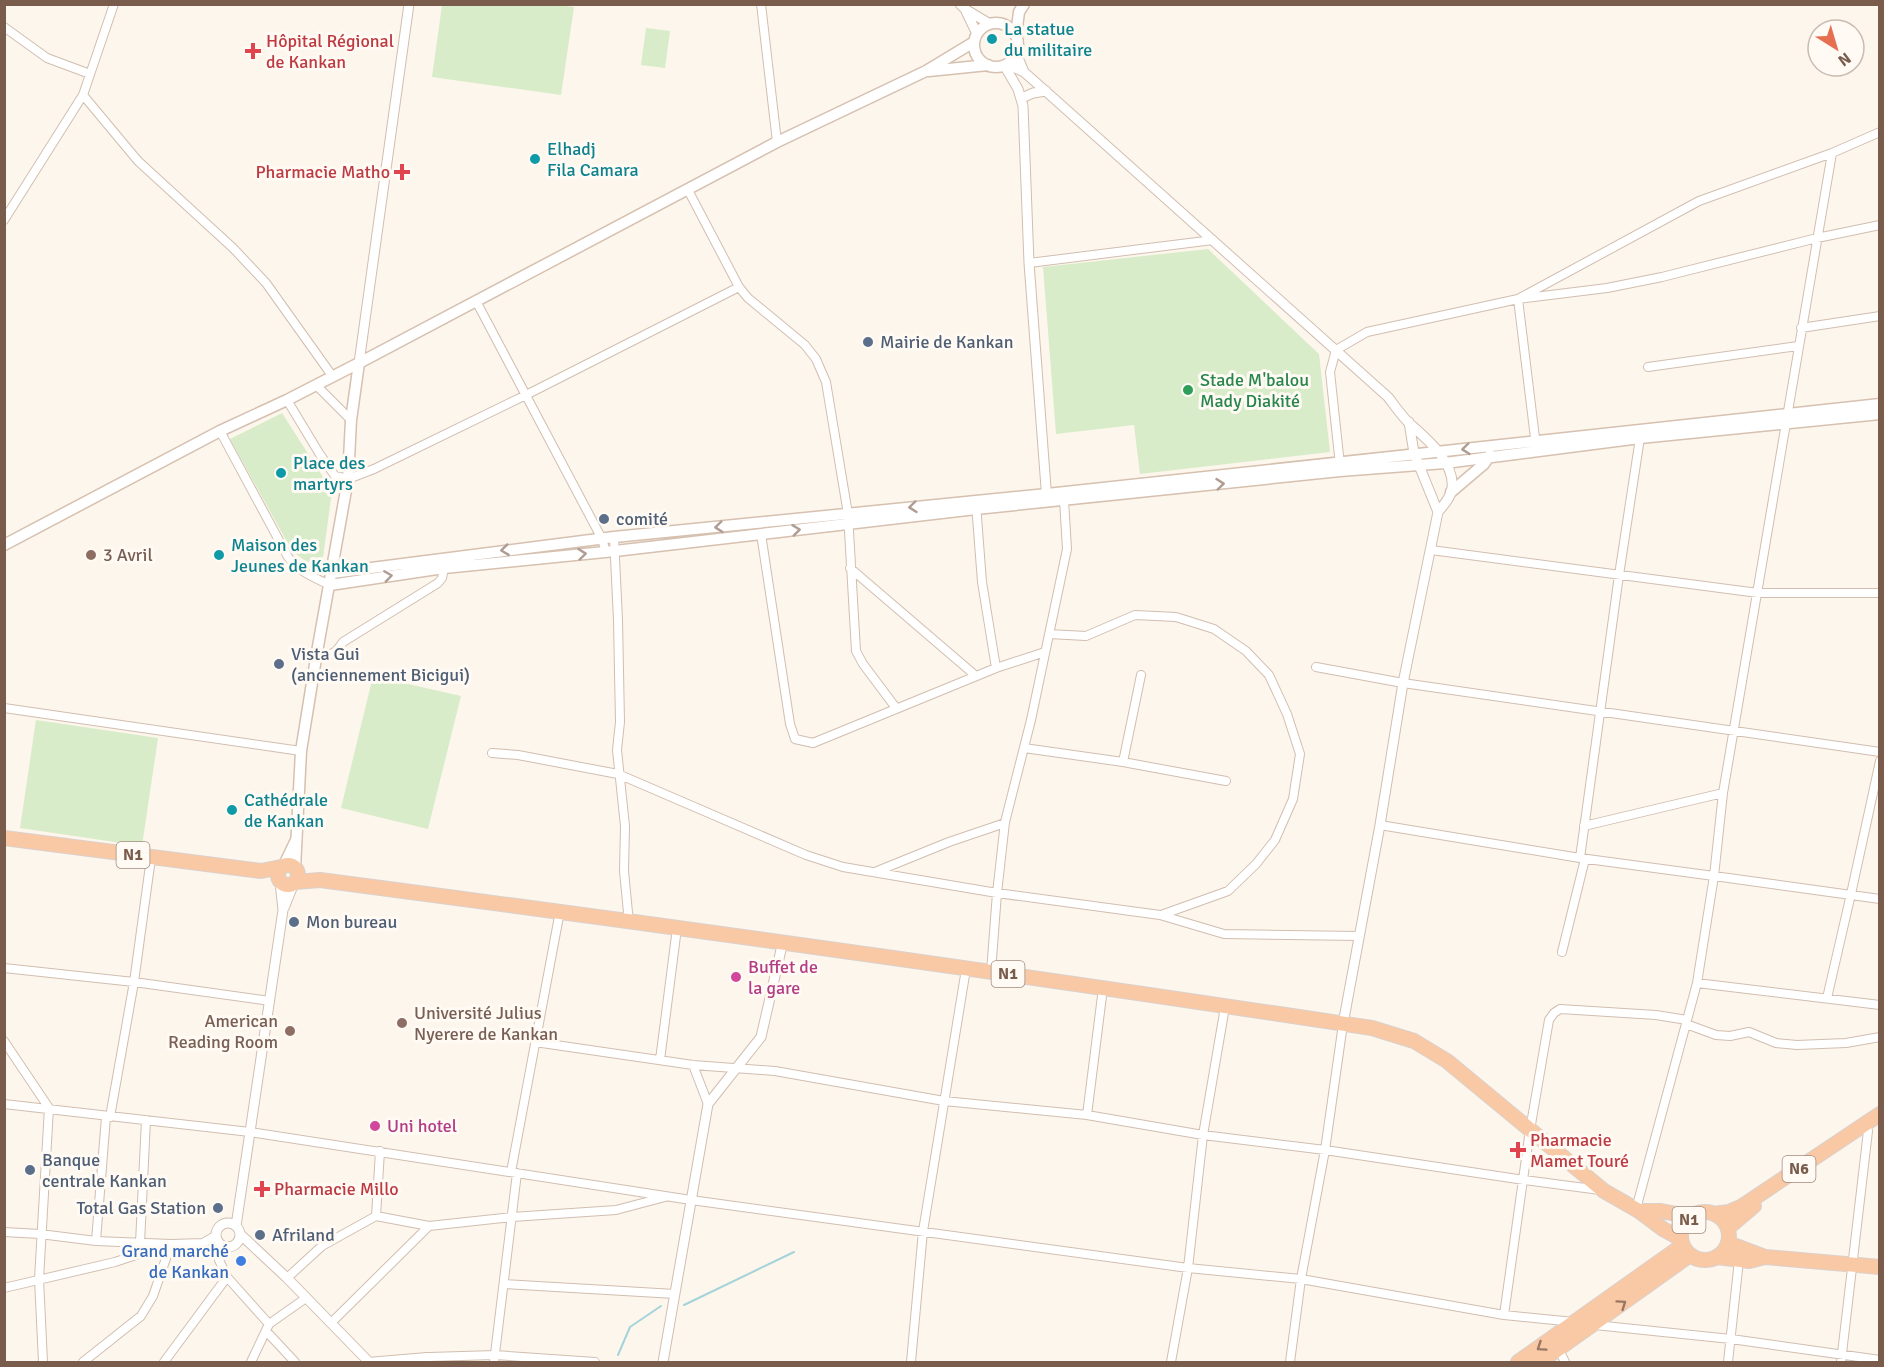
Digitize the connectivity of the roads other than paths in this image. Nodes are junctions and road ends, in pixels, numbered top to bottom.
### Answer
1 (114, 4) edge
2 (409, 4) edge
3 (761, 4) edge
4 (963, 7) edge
5 (1021, 8) edge
6 (994, 23) junction
7 (4, 27) edge
8 (1016, 35) junction
9 (975, 38) junction
10 (1016, 53) junction
11 (1005, 64) junction
12 (988, 65) junction
13 (926, 71) junction
14 (1024, 72) junction
15 (90, 74) junction
16 (1046, 91) junction
17 (83, 95) junction
18 (1022, 98) junction
19 (1880, 132) edge
20 (777, 142) junction
21 (1832, 153) junction
22 (688, 190) junction
23 (4, 220) edge
24 (1880, 225) edge
25 (1817, 238) junction
26 (1213, 240) junction
27 (1029, 263) junction
28 (739, 287) junction
29 (1518, 299) junction
30 (476, 301) junction
31 (1880, 316) edge
32 (1801, 328) junction
33 (1798, 346) junction
34 (1336, 350) junction
35 (359, 363) junction
36 (1648, 367) dead end
37 (333, 376) junction
38 (316, 385) junction
39 (526, 394) junction
40 (287, 400) junction
41 (1880, 404) edge
42 (1880, 414) edge
43 (1786, 418) junction
44 (351, 420) junction
45 (1409, 422) junction
46 (220, 431) junction
47 (1640, 438) junction
48 (1536, 445) junction
49 (1439, 452) junction
50 (1491, 452) junction
51 (1414, 453) junction
52 (1445, 463) junction
53 (1340, 466) junction
54 (1419, 466) junction
55 (348, 479) junction
56 (1451, 492) junction
57 (1047, 498) junction
58 (1064, 500) junction
59 (976, 505) junction
60 (1438, 512) junction
61 (848, 519) junction
62 (761, 534) junction
63 (608, 538) junction
64 (4, 545) edge
65 (1431, 550) junction
66 (610, 552) junction
67 (446, 562) junction
68 (850, 568) junction
69 (332, 573) junction
70 (1618, 575) junction
71 (316, 579) junction
72 (330, 585) junction
73 (1758, 593) junction
74 (1880, 593) edge
75 (1049, 634) junction
76 (316, 652) junction
77 (1045, 652) junction
78 (1316, 667) dead end
79 (996, 668) junction
80 (1141, 675) dead end
81 (976, 676) junction
82 (1403, 683) junction
83 (4, 708) edge
84 (896, 708) junction
85 (1601, 711) junction
86 (1733, 731) junction
87 (1024, 748) junction
88 (301, 751) junction
89 (1880, 752) edge
90 (492, 753) dead end
91 (1880, 761) edge
92 (1123, 762) junction
93 (618, 774) junction
94 (1226, 781) dead end
95 (1723, 793) junction
96 (1005, 823) junction
97 (1380, 825) junction
98 (1584, 825) junction
99 (4, 838) edge
100 (151, 858) junction
101 (1582, 859) junction
102 (875, 873) junction
103 (288, 875) junction
104 (1714, 876) junction
105 (997, 893) junction
106 (1851, 894) junction
107 (1880, 899) edge
108 (560, 911) junction
109 (1160, 915) junction
110 (629, 923) junction
111 (677, 928) junction
112 (1359, 936) junction
113 (783, 941) junction
114 (1562, 952) dead end
115 (4, 968) edge
116 (966, 969) junction
117 (991, 972) junction
118 (134, 982) junction
119 (1697, 983) junction
120 (1103, 988) junction
121 (1827, 998) junction
122 (270, 1001) junction
123 (1880, 1005) edge
124 (1225, 1007) junction
125 (1686, 1022) junction
126 (1343, 1024) junction
127 (1880, 1037) edge
128 (4, 1041) edge
129 (535, 1042) junction
130 (660, 1060) junction
131 (693, 1065) junction
132 (734, 1069) junction
133 (944, 1101) junction
134 (4, 1104) edge
135 (708, 1104) junction
136 (49, 1108) junction
137 (1880, 1114) edge
138 (1087, 1115) junction
139 (108, 1117) junction
140 (146, 1120) junction
141 (1874, 1127) edge
142 (1530, 1130) junction
143 (250, 1132) junction
144 (1203, 1135) junction
145 (1325, 1150) junction
146 (380, 1151) junction
147 (514, 1173) junction
148 (1524, 1180) junction
149 (1604, 1191) junction
150 (668, 1196) junction
151 (691, 1200) junction
152 (1637, 1210) junction
153 (1714, 1214) junction
154 (376, 1216) junction
155 (512, 1217) junction
156 (1692, 1217) junction
157 (429, 1226) junction
158 (1728, 1228) junction
159 (238, 1230) junction
160 (923, 1231) junction
161 (4, 1233) edge
162 (40, 1234) junction
163 (96, 1241) junction
164 (218, 1241) junction
165 (140, 1243) junction
166 (1728, 1243) junction
167 (171, 1244) junction
168 (1685, 1246) junction
169 (1717, 1257) junction
170 (1765, 1257) junction
171 (1738, 1260) junction
172 (1854, 1265) junction
173 (1880, 1267) edge
174 (1188, 1268) junction
175 (227, 1277) junction
176 (287, 1278) junction
177 (1301, 1279) junction
178 (39, 1280) junction
179 (504, 1284) junction
180 (4, 1288) edge
181 (675, 1294) junction
182 (306, 1298) junction
183 (1504, 1315) junction
184 (1577, 1322) junction
185 (332, 1323) junction
186 (1592, 1324) junction
187 (268, 1327) junction
188 (1731, 1339) junction
189 (1562, 1356) edge
190 (1842, 1358) edge
191 (495, 1359) edge
192 (426, 1360) edge
193 (1880, 1360) edge
194 (43, 1362) edge
195 (83, 1362) edge
196 (164, 1362) edge
197 (251, 1362) edge
198 (296, 1362) edge
199 (368, 1362) edge
200 (595, 1362) edge
201 (663, 1362) edge
202 (911, 1362) edge
203 (1172, 1362) edge
204 (1290, 1362) edge
205 (1518, 1362) edge
206 (1540, 1362) edge
207 (1728, 1362) edge

1 - 15 street
2 - 35 street
3 - 20 street
4 - 6 street
4 - 9 street
5 - 6 main road
5 - 8 main road
6 - 8 main road
6 - 9 main road
7 - 15 street
8 - 10 main road
9 - 12 main road
9 - 13 main road
10 - 11 main road
10 - 14 street
11 - 12 main road
11 - 14 street
11 - 18 street
12 - 13 main road
13 - 20 main road
14 - 16 street
15 - 17 street
16 - 18 street
16 - 26 street
17 - 23 street
17 - 37 street
18 - 27 street
19 - 21 street
20 - 22 main road
21 - 25 street
21 - 29 street
22 - 28 street
22 - 30 main road
24 - 25 street
25 - 29 street
25 - 32 street
26 - 27 street
26 - 34 street
27 - 57 street
28 - 39 street
28 - 61 street
29 - 34 street
29 - 48 street
30 - 35 main road
30 - 39 street
31 - 32 street
32 - 33 street
33 - 36 street
33 - 43 street
34 - 45 street
34 - 53 street
35 - 37 main road
35 - 44 main road
37 - 38 main road
38 - 40 main road
38 - 44 street
39 - 55 street
39 - 63 street
40 - 46 main road
40 - 55 street
41 - 43 main road
42 - 43 main road
43 - 47 main road
43 - 48 main road
43 - 73 street
44 - 55 main road
45 - 49 street
45 - 51 street
46 - 64 main road
46 - 71 street
47 - 48 main road
47 - 70 street
48 - 50 main road
50 -> 49 main road
49 - 51 main road
49 - 52 street
50 - 52 main road
50 - 56 main road
51 - 53 main road
51 - 54 street
52 - 54 main road
52 - 56 street
53 - 54 main road
53 - 57 main road
58 -> 53 main road
54 - 60 street
55 - 69 main road
56 - 60 street
57 - 58 main road
57 - 59 main road
58 - 75 street
59 - 61 main road
59 - 79 street
60 - 65 street
62 -> 61 main road
61 -> 63 main road
61 - 68 street
62 - 66 main road
62 - 84 street
63 - 66 street
63 -> 67 main road
65 - 70 street
65 - 82 street
67 -> 66 main road
66 - 93 street
67 - 69 main road
72 -> 67 main road
67 - 76 street
68 - 81 street
68 - 84 street
69 - 71 street
69 - 72 main road
70 - 73 street
70 - 85 street
71 - 72 street
72 - 76 main road
73 - 74 street
73 - 86 street
75 - 77 street
75 - 109 street
76 - 88 main road
77 - 79 street
77 - 87 street
78 - 82 street
79 - 81 street
80 - 92 street
81 - 84 street
82 - 85 street
82 - 97 street
83 - 88 street
85 - 86 street
85 - 98 street
86 - 89 street
86 - 95 street
87 - 92 street
87 - 96 street
88 - 103 main road
90 - 93 street
91 - 106 street
92 - 94 street
93 - 102 street
93 - 110 street
95 - 98 street
95 - 104 street
96 - 102 street
96 - 105 street
97 - 101 street
97 - 112 street
98 - 101 street
99 - 100 highway, N1
100 - 103 highway, N1
100 - 118 street
101 - 104 street
101 - 114 street
102 - 105 street
103 - 108 highway, N1
103 - 122 street
104 - 106 street
104 - 119 street
105 - 109 street
105 - 117 street
106 - 107 street
106 - 121 street
108 - 110 highway, N1
108 - 129 street
109 - 112 street
110 - 111 highway, N1
111 - 113 highway, N1
111 - 130 street
112 - 126 street
113 - 116 highway, N1
113 - 132 street
115 - 118 street
116 - 117 highway, N1
116 - 133 street
117 - 120 highway, N1
118 - 122 street
118 - 139 street
119 - 121 street
119 - 125 street
120 - 124 highway, N1
120 - 138 street
121 - 123 street
122 - 143 street
124 - 126 highway, N1
124 - 144 street
125 - 127 street
125 - 142 street
125 - 152 street
126 - 142 highway, N1
126 - 145 street
128 - 136 street
129 - 130 street
129 - 147 street
130 - 131 street
131 - 132 street
131 - 135 street
132 - 133 street
132 - 135 street
133 - 138 street
133 - 160 street
134 - 136 street
135 - 151 street
136 - 139 street
136 - 162 street
137 - 153 highway, N6
138 - 144 street
139 - 140 street
139 - 163 street
140 - 143 street
140 - 165 street
141 - 158 highway, N6
141 - 172 street
142 - 148 street
142 - 149 highway, N1
143 - 146 street
143 - 159 street
144 - 145 street
144 - 174 street
145 - 148 street
145 - 177 street
146 - 147 street
146 - 154 street
147 - 150 street
147 - 155 street
148 - 149 street
148 - 183 street
149 - 152 highway, N1
150 - 151 street
150 - 155 street
151 - 160 street
151 - 181 street
152 - 156 highway, N1
152 - 168 highway, N1
153 - 156 highway, N1
153 - 158 highway, N1
154 - 157 street
154 - 176 street
155 - 157 street
155 - 179 street
156 - 168 highway, N1
157 - 185 street
158 - 166 highway, N1
159 - 164 street
159 - 164 street
159 - 176 street
160 - 174 street
160 - 202 street
161 - 162 street
162 - 163 street
162 - 178 street
163 - 165 street
164 - 167 street
164 - 175 street
165 - 167 street
166 - 169 highway, N1
166 - 170 highway, N1
167 - 178 street
167 - 195 street
168 - 169 highway, N1
168 - 184 highway
186 -> 168 highway
169 - 171 highway, N1
170 - 171 highway, N1
170 - 172 highway, N1
171 - 188 street
172 - 173 highway, N1
172 - 190 street
174 - 177 street
174 - 203 street
175 - 187 street
175 - 196 street
176 - 182 street
177 - 183 street
177 - 204 street
178 - 180 street
178 - 194 street
179 - 181 street
179 - 191 street
181 - 201 street
182 - 185 street
182 - 187 street
183 - 184 street
184 - 186 street
184 -> 205 highway
185 - 199 street
186 - 188 street
186 - 189 highway
187 - 197 street
187 - 198 street
188 - 190 street
188 - 207 street
189 - 206 highway
190 - 193 street
191 - 192 street
191 - 200 street
192 - 199 street

